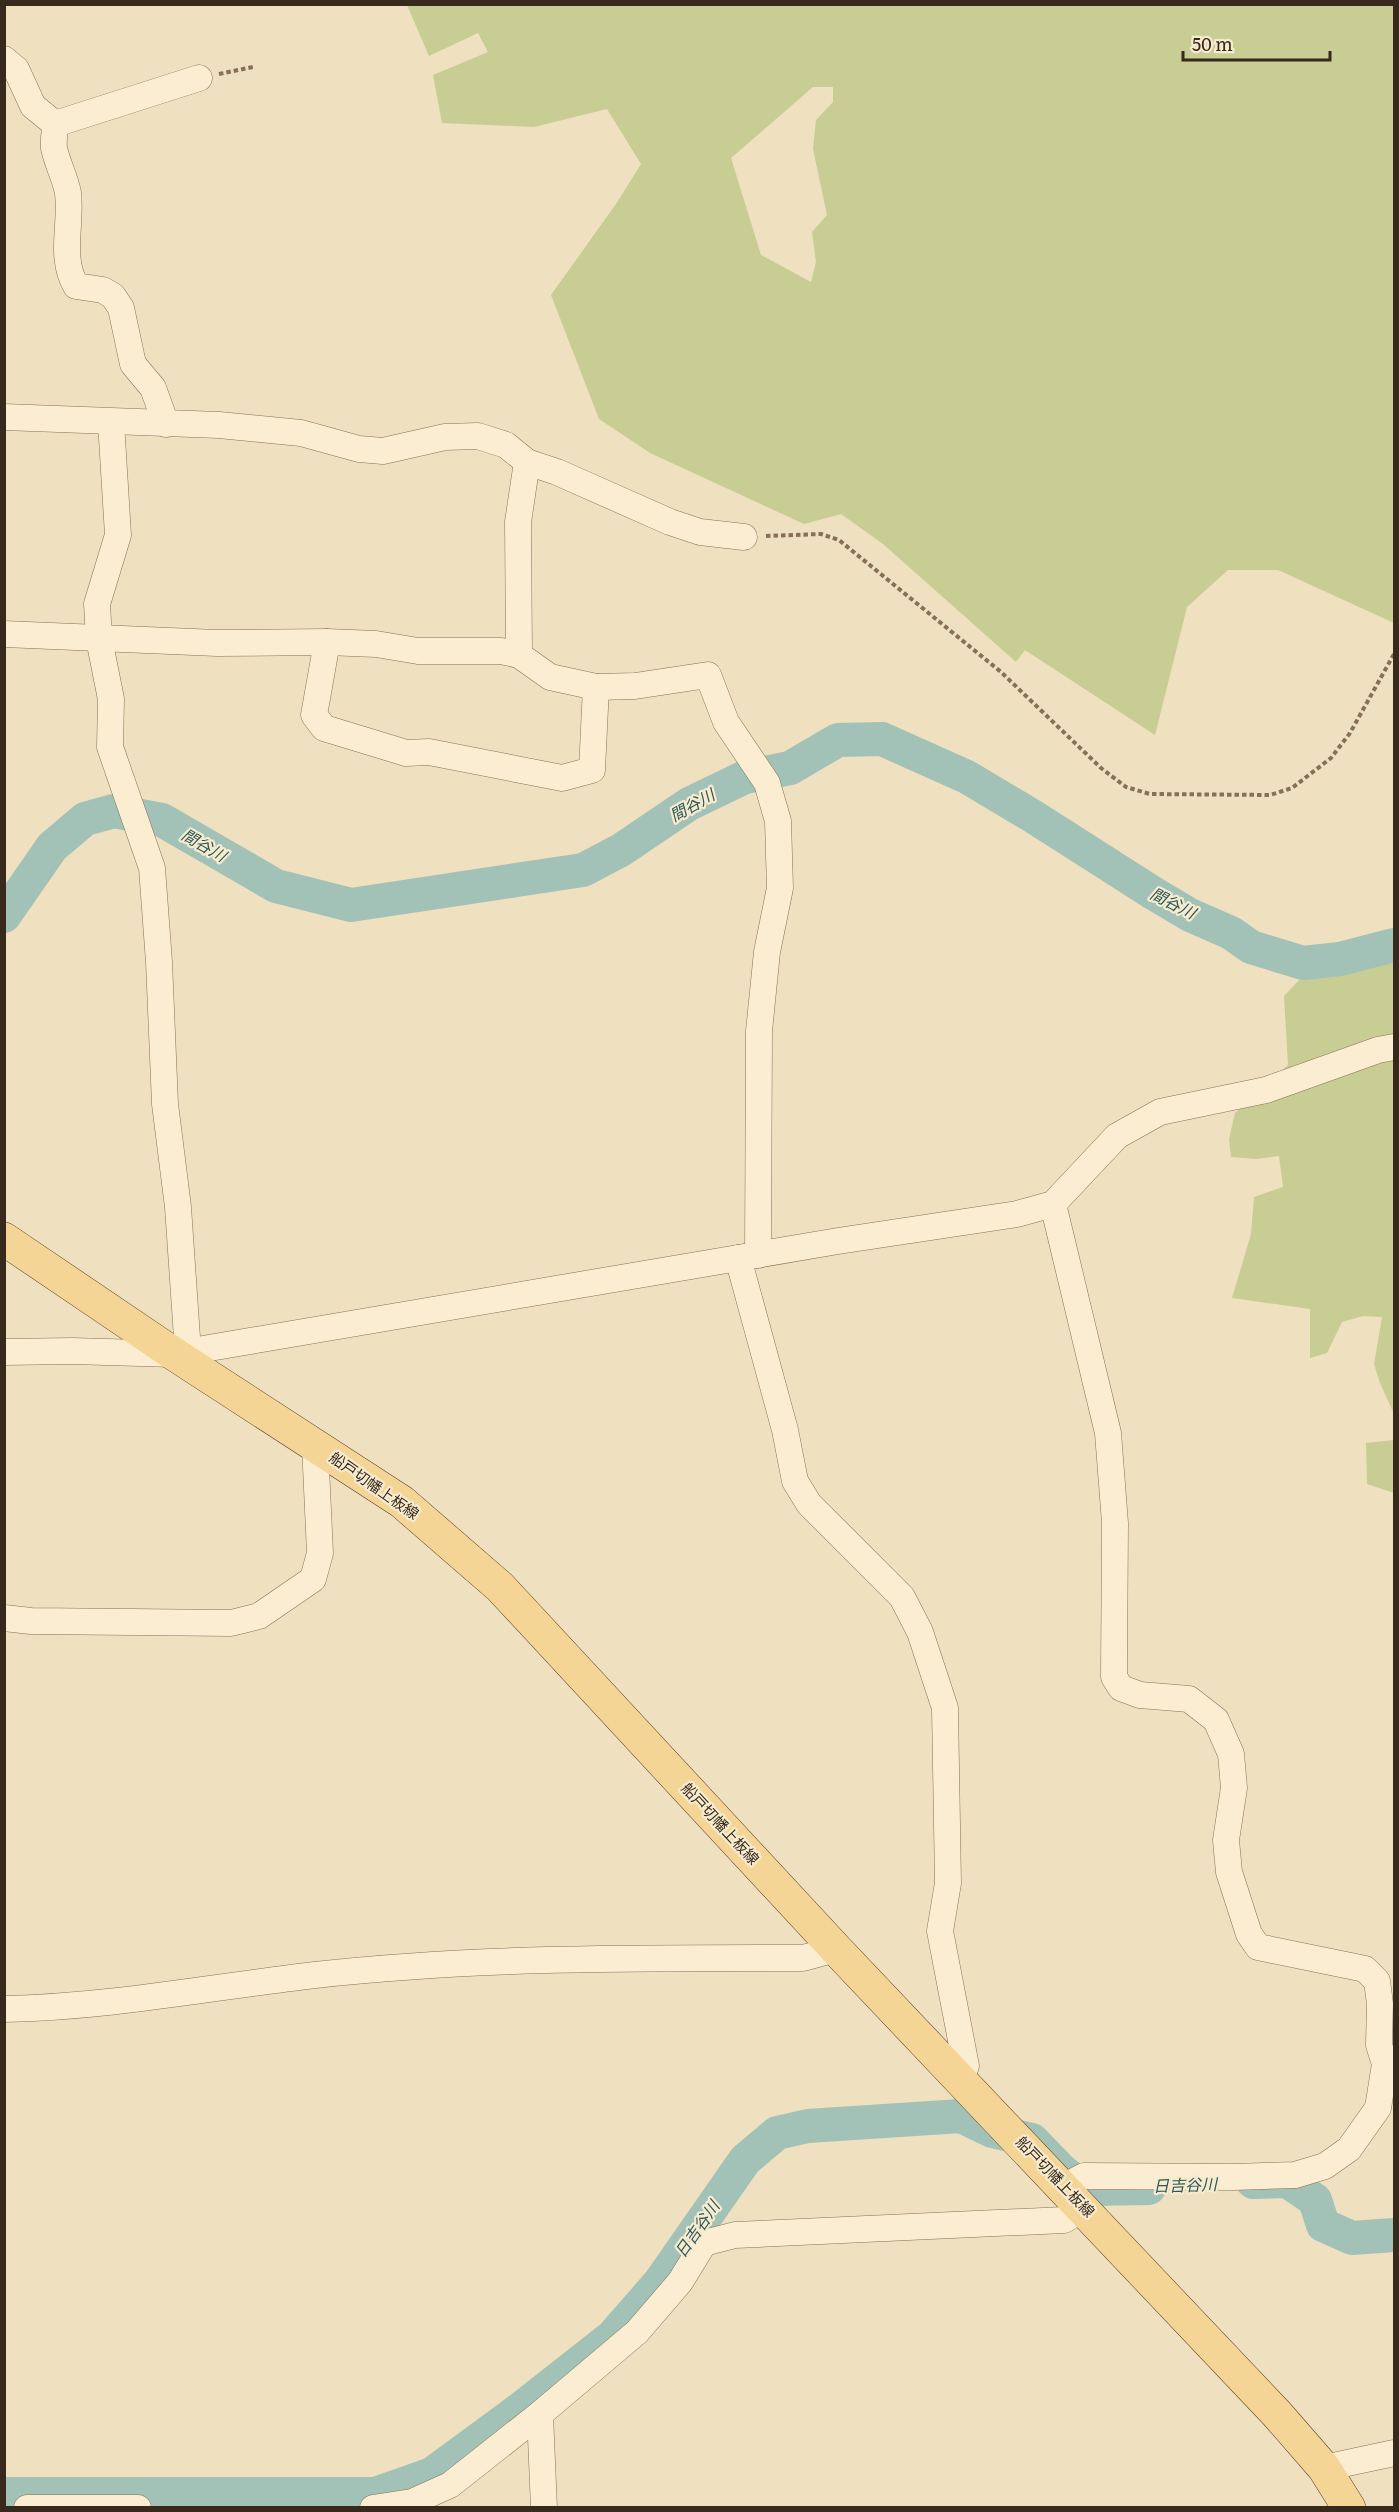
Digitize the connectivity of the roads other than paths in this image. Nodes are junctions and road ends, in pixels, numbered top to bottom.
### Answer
1 (4, 59) edge
2 (199, 78) road end
3 (55, 124) junction
4 (4, 417) edge
5 (111, 422) junction
6 (166, 424) junction
7 (527, 462) junction
8 (744, 537) road end
9 (4, 634) edge
10 (99, 639) junction
11 (327, 642) junction
12 (519, 655) junction
13 (596, 687) junction
14 (1395, 1047) edge
15 (1053, 1204) junction
16 (4, 1239) edge
17 (748, 1257) junction
18 (4, 1352) edge
19 (181, 1353) junction
20 (315, 1444) junction
21 (4, 1618) edge
22 (836, 1949) junction
23 (4, 2009) edge
24 (1390, 2061) edge
25 (960, 2078) junction
26 (1074, 2189) junction
27 (540, 2414) junction
28 (1395, 2453) edge
29 (1324, 2468) junction
30 (27, 2508) edge
31 (138, 2508) edge
32 (373, 2508) edge
33 (544, 2508) edge
34 (1349, 2508) edge

1 - 3 street
2 - 3 street
3 - 6 street
4 - 5 street
5 - 6 street
5 - 10 street
6 - 7 street
7 - 8 street
7 - 12 street
9 - 10 street
10 - 11 street
10 - 19 street
11 - 12 street
11 - 13 street
12 - 13 street
13 - 17 street
14 - 15 street
15 - 17 street
15 - 24 street
16 - 19 main road, 船戸切幡上板線
17 - 19 street
17 - 25 street
18 - 19 street
19 - 20 main road, 船戸切幡上板線
20 - 21 street
20 - 22 main road, 船戸切幡上板線
22 - 23 street
22 - 25 main road, 船戸切幡上板線
24 - 26 street
25 - 26 main road, 船戸切幡上板線
26 - 27 street
26 - 29 main road, 船戸切幡上板線
27 - 32 street
27 - 33 street
28 - 29 street
29 - 34 main road, 船戸切幡上板線
30 - 31 street

